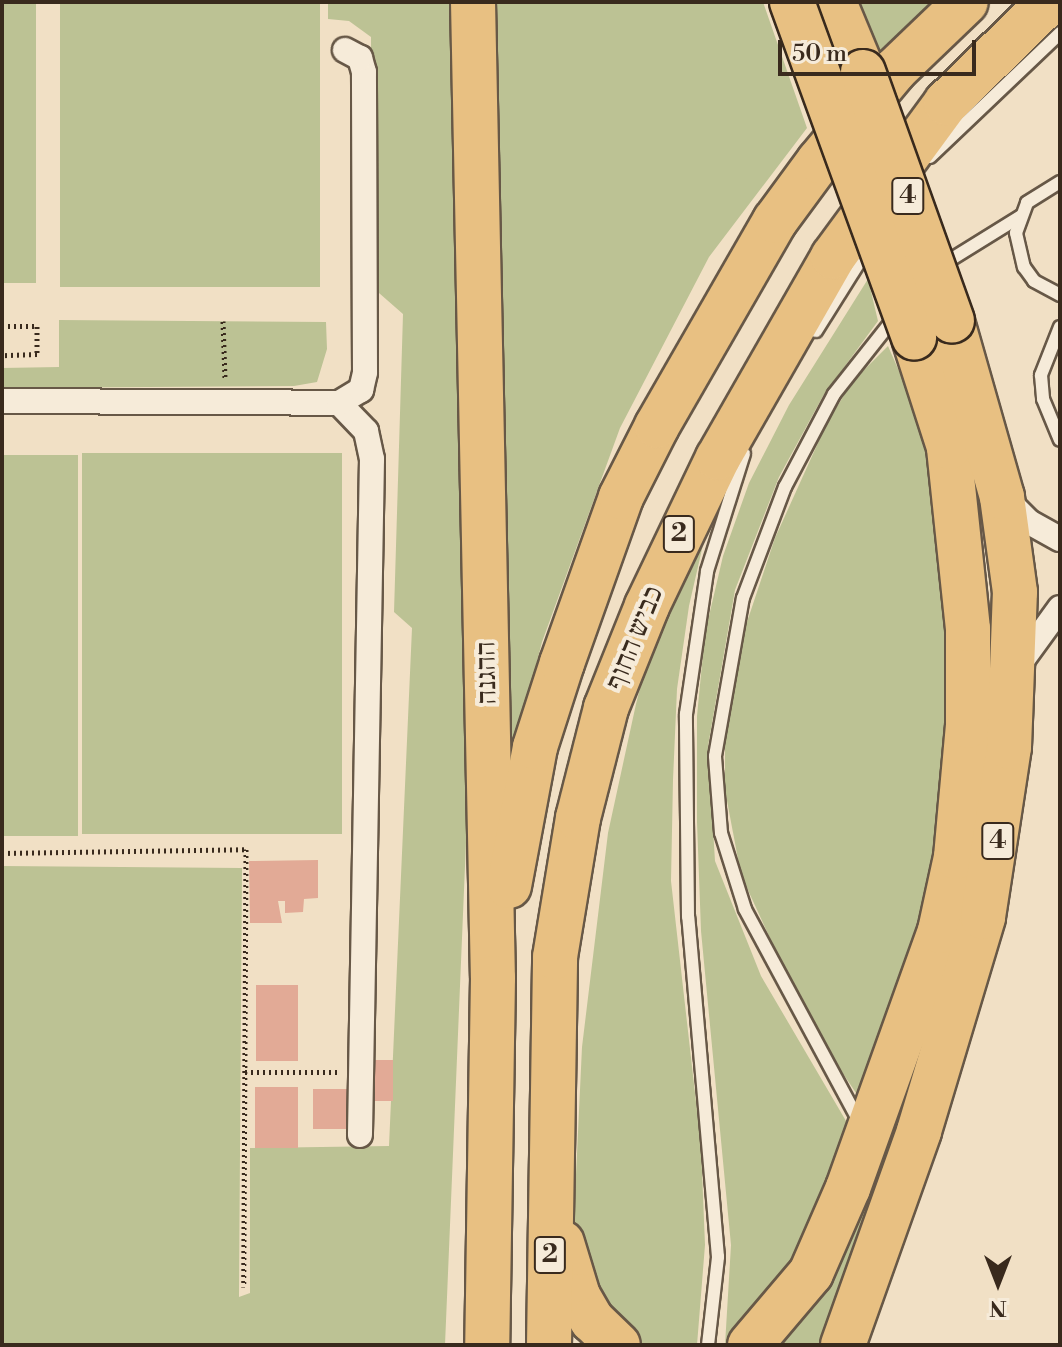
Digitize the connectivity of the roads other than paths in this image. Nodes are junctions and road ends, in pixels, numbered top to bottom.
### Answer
1 (473, 2) edge
2 (792, 2) edge
3 (837, 2) edge
4 (966, 2) edge
5 (1049, 2) edge
6 (1060, 33) edge
7 (345, 50) dead end
8 (1060, 182) edge
9 (895, 208) dead end
10 (1021, 216) junction
11 (887, 220) dead end
12 (921, 289) dead end
13 (1060, 295) edge
14 (926, 319) junction
15 (1060, 327) edge
16 (806, 347) dead end
17 (2, 401) edge
18 (339, 403) junction
19 (751, 438) dead end
20 (1060, 440) edge
21 (1001, 492) junction
22 (1060, 539) edge
23 (1060, 608) edge
24 (1015, 672) junction
25 (493, 978) junction
26 (360, 1135) dead end
27 (866, 1141) junction
28 (551, 1166) junction
29 (487, 1345) edge
30 (549, 1345) edge
31 (618, 1345) edge
32 (708, 1345) edge
33 (750, 1345) edge
34 (843, 1345) edge

1 - 25 highway, ההגנה
2 - 14 highway, bridge
3 - 14 highway, 4, bridge
4 - 25 highway, כביש החוף
5 - 28 highway, כביש החוף / 2
6 - 9 lane
7 - 18 street
8 - 10 lane
10 - 12 lane
10 - 13 lane
11 - 16 lane
14 - 21 highway, 4
14 - 27 highway
14 - 27 lane
15 - 20 lane
17 - 18 street
18 - 26 street
19 - 32 lane
21 - 22 street
21 - 24 highway, 4
23 - 24 street
24 - 34 highway, 4
25 - 29 highway, ההגנה
27 - 33 highway
28 - 30 highway, כביש החוף / 2
28 - 31 highway

